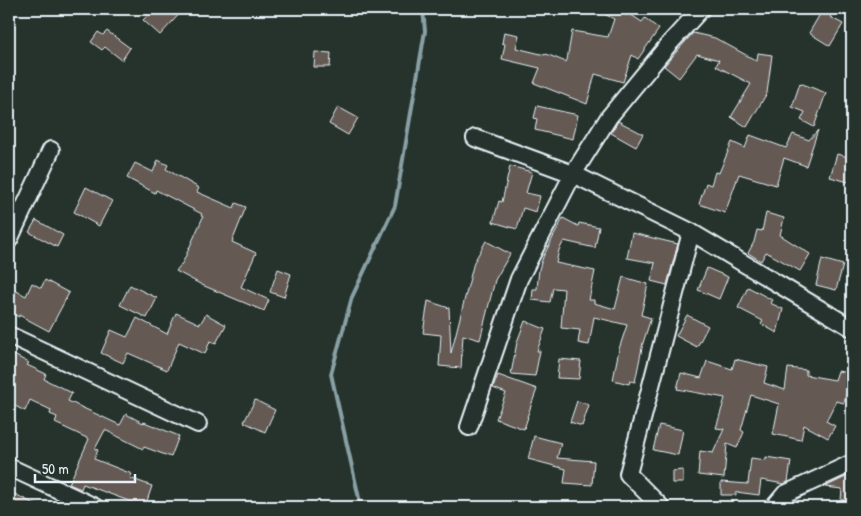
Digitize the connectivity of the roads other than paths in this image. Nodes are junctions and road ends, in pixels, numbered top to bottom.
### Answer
1 (701, 9) edge
2 (475, 138) dead end
3 (51, 150) dead end
4 (573, 174) junction
5 (691, 232) junction
6 (9, 240) edge
7 (852, 328) edge
8 (9, 335) edge
9 (198, 424) dead end
10 (469, 427) dead end
11 (852, 463) edge
12 (9, 467) edge
13 (95, 507) edge
14 (666, 507) edge
15 (774, 507) edge

1 - 4 street
2 - 4 street
3 - 6 street
4 - 5 street
4 - 10 street
5 - 7 street
5 - 14 street
8 - 9 street
11 - 15 street
12 - 13 street

